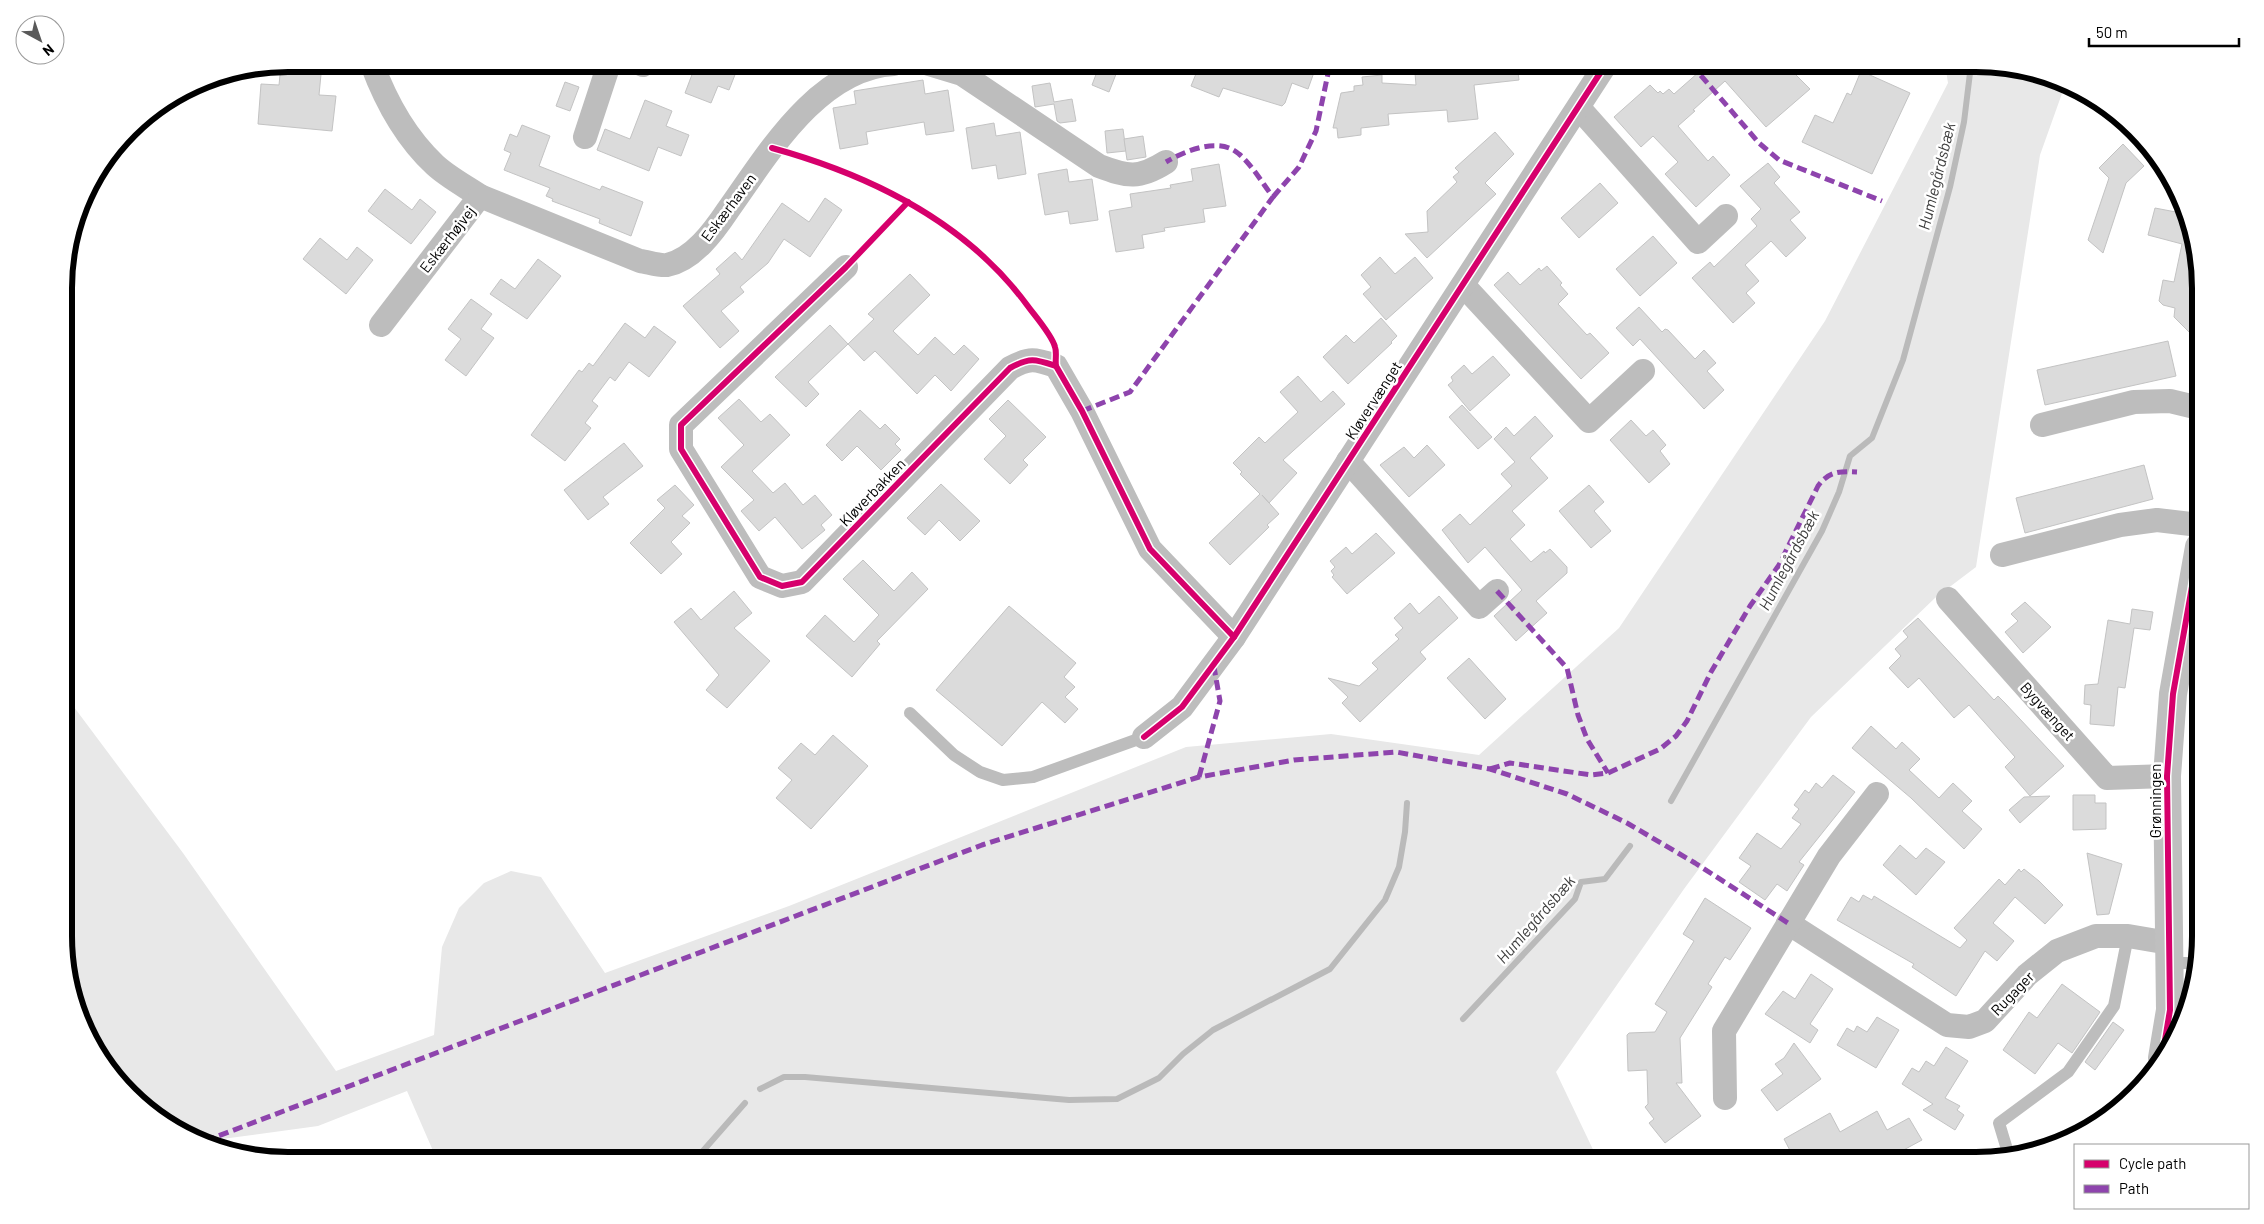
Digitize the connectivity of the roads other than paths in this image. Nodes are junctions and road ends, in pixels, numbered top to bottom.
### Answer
1 (375, 72) edge
2 (606, 72) edge
3 (857, 72) edge
4 (955, 72) edge
5 (1601, 72) edge
6 (1579, 108) junction
7 (585, 136) dead end
8 (1166, 162) dead end
9 (480, 196) junction
10 (1726, 216) dead end
11 (846, 267) dead end
12 (1463, 285) junction
13 (381, 325) dead end
14 (1643, 371) dead end
15 (2192, 406) edge
16 (2042, 425) dead end
17 (1348, 461) junction
18 (2192, 525) edge
19 (2002, 555) dead end
20 (2192, 587) edge
21 (1498, 591) dead end
22 (1948, 599) dead end
23 (1234, 636) junction
24 (910, 713) dead end
25 (1144, 737) joint
26 (2167, 776) junction
27 (1878, 794) dead end
28 (1788, 923) junction
29 (2128, 936) junction
30 (2178, 956) edge
31 (2165, 1039) edge
32 (1725, 1098) dead end
33 (2007, 1149) edge

1 - 9 street, Eskærhøjvej
2 - 7 street
3 - 9 street, Eskærhaven
4 - 8 street
5 - 6 street, Kløvervænget
6 - 10 street
6 - 12 street, Kløvervænget
9 - 13 street, Eskærhøjvej
11 - 23 street, Kløverbakken
12 - 14 street
12 - 17 street, Kløvervænget
15 - 16 street
17 - 21 street, Kløvervænget
17 - 23 street, Kløvervænget
18 - 19 street
20 - 26 street, Grønningen
22 - 26 street, Bygvænget
23 - 25 street, Kløvervænget
24 - 25 lane
26 - 30 street, Grønningen
27 - 28 street
28 - 29 street, Rugager
28 - 32 street
29 - 30 street, Rugager
29 - 33 lane
30 - 31 street, Grønningen

